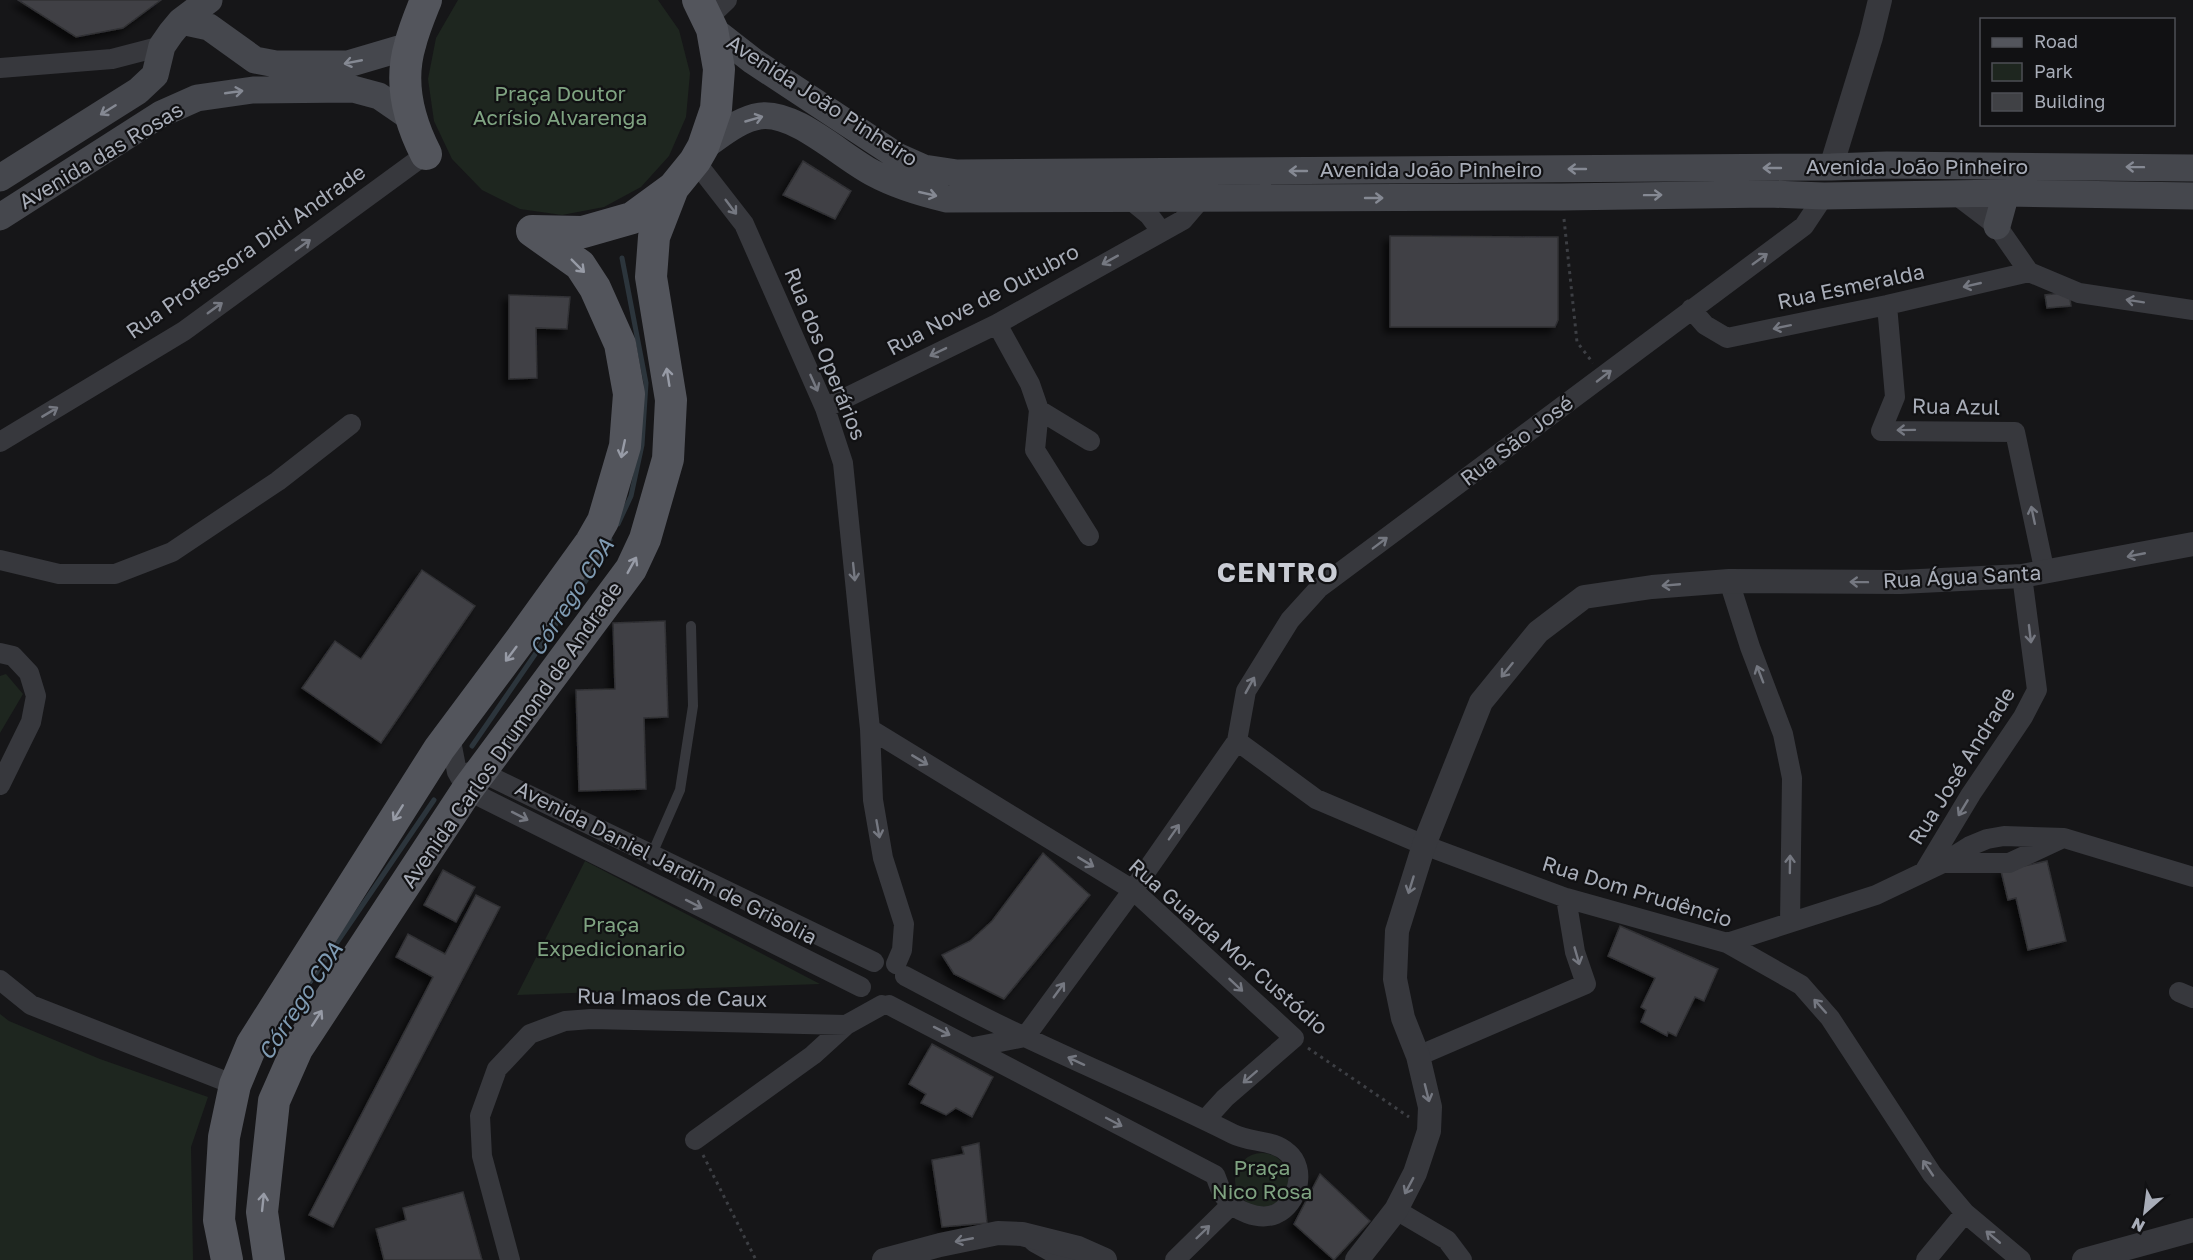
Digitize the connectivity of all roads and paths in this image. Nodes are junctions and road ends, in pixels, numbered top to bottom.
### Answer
1 (209, 0) edge
2 (426, 0) edge
3 (1880, 0) edge
4 (711, 12) edge
5 (181, 21) junction
6 (409, 46) junction
7 (158, 61) junction
8 (0, 68) edge
9 (197, 98) junction
10 (411, 118) junction
11 (426, 154) joint
12 (699, 154) junction
13 (1831, 167) junction
14 (2193, 168) edge
15 (0, 178) edge
16 (673, 188) junction
17 (2007, 193) junction
18 (1955, 194) junction
19 (1824, 196) junction
20 (2193, 196) edge
21 (1127, 197) junction
22 (1561, 197) junction
23 (1201, 199) junction
24 (0, 217) edge
25 (1997, 226) junction
26 (1161, 231) junction
27 (2029, 272) junction
28 (1887, 305) junction
29 (1691, 309) junction
30 (2193, 310) edge
31 (997, 324) junction
32 (1604, 376) junction
33 (825, 408) junction
34 (1039, 410) junction
35 (351, 424) dead end
36 (1090, 441) dead end
37 (0, 442) edge
38 (1089, 536) dead end
39 (2193, 544) edge
40 (0, 560) edge
41 (2034, 574) junction
42 (1729, 581) junction
43 (691, 626) dead end
44 (0, 653) edge
45 (870, 729) junction
46 (450, 736) junction
47 (1238, 741) junction
48 (423, 773) junction
49 (469, 778) junction
50 (0, 785) edge
51 (2004, 836) junction
52 (2064, 838) junction
53 (1424, 845) junction
54 (652, 854) junction
55 (1943, 863) junction
56 (2009, 863) junction
57 (1924, 872) junction
58 (2193, 877) edge
59 (1133, 890) junction
60 (1566, 898) junction
61 (1790, 922) junction
62 (1727, 943) junction
63 (874, 962) junction
64 (901, 970) junction
65 (0, 980) edge
66 (862, 991) junction
67 (886, 1005) junction
68 (796, 1024) junction
69 (846, 1025) junction
70 (1025, 1037) junction
71 (1294, 1038) junction
72 (974, 1047) junction
73 (813, 1055) junction
74 (1418, 1056) junction
75 (235, 1084) junction
76 (1205, 1120) junction
77 (1429, 1131) junction
78 (695, 1140) joint
79 (1232, 1204) junction
80 (1396, 1210) junction
81 (1965, 1213) junction
82 (2193, 1230) edge
83 (1022, 1234) junction
84 (227, 1260) edge
85 (269, 1260) edge
86 (510, 1260) edge
87 (756, 1260) edge
88 (885, 1260) edge
89 (1066, 1260) edge
90 (1105, 1260) edge
91 (1175, 1260) edge
92 (1357, 1260) edge
93 (1462, 1260) edge
94 (1926, 1260) edge
95 (2021, 1260) edge
96 (2084, 1260) edge

1 - 5 main road, Avenida das Rosas
2 - 6 main road
3 - 13 street
4 - 12 main road
13 -> 4 main road, Avenida João Pinheiro
6 -> 5 main road
5 - 7 main road, Avenida das Rosas
6 - 10 main road
7 - 8 street
7 - 9 main road
7 -> 15 main road, Avenida das Rosas
9 -> 10 main road, Avenida das Rosas
9 - 24 main road, Avenida das Rosas
10 - 11 main road
37 -> 11 street, Rua Professora Didi Andrade
12 - 16 main road
12 -> 21 main road, Avenida João Pinheiro
12 -> 33 street, Rua dos Operários
14 -> 13 main road, Avenida João Pinheiro
13 - 19 main road, Rua São José
16 -> 46 main road
49 -> 16 main road, Avenida Carlos Drumond de Andrade
17 - 18 main road, Avenida João Pinheiro
17 - 20 main road, Avenida João Pinheiro
17 - 25 main road
18 - 19 main road, Avenida João Pinheiro
18 - 25 street
22 -> 19 main road, Avenida João Pinheiro
29 -> 19 street, Rua São José
21 - 23 main road, Avenida João Pinheiro
21 - 26 street
23 -> 22 main road, Avenida João Pinheiro
22 - 32 path
23 - 26 street, Rua Nove de Outubro
25 - 27 street
26 -> 31 street, Rua Nove de Outubro
27 -> 28 street, Rua Esmeralda
30 -> 27 street
28 -> 29 street, Rua Esmeralda
41 -> 28 street, Rua Azul
32 -> 29 street, Rua São José
31 -> 33 street, Rua Nove de Outubro
31 - 34 street
47 -> 32 street, Rua São José
33 -> 45 street, Rua dos Operários
34 - 36 street
34 - 38 street
35 - 40 street
39 -> 41 street, Rua Água Santa
41 -> 42 street, Rua Água Santa
41 -> 57 street, Rua José Andrade
42 -> 53 street, Rua Água Santa
61 -> 42 street
43 - 54 lane
44 - 50 street
45 -> 59 street, Rua Guarda Mor Custódio
45 -> 64 street, Rua dos Operários
46 - 48 main road
46 - 49 street
47 - 53 street, Rua Dom Prudêncio
59 -> 47 street
48 - 49 street, Avenida Daniel Jardim de Grisolia
48 -> 75 main road
49 - 54 street, Avenida Daniel Jardim de Grisolia
49 -> 66 street, Avenida Daniel Jardim de Grisolia
85 -> 49 main road, Avenida Carlos Drumond de Andrade
51 - 52 street
51 - 55 street
51 - 56 street
52 - 56 street
52 - 58 street
53 - 60 street, Rua Dom Prudêncio
53 -> 74 street, Rua Água Santa
54 - 63 street, Avenida Daniel Jardim de Grisolia
55 - 56 street
55 - 57 street
57 - 61 street
70 -> 59 street
59 -> 71 street, Rua Guarda Mor Custódio
60 - 62 street, Rua Dom Prudêncio
60 -> 74 street
61 - 62 street
81 -> 62 street, Rua Dom Prudêncio
63 - 64 street, Avenida Daniel Jardim de Grisolia
63 - 66 street
64 - 67 street
64 - 70 street, Avenida Daniel Jardim de Grisolia
65 - 75 street
66 - 67 street, Avenida Daniel Jardim de Grisolia
66 - 69 street
67 - 69 street
67 -> 72 street, Avenida Daniel Jardim de Grisolia
68 - 69 street, Rua Imaos de Caux
68 - 73 street
68 - 86 street, Rua Imaos de Caux
69 - 73 street
70 - 72 street
76 -> 70 street, Avenida Daniel Jardim de Grisolia
71 -> 76 street
71 - 77 path, Rua Guarda Mor Custódio
72 -> 79 street, Avenida Daniel Jardim de Grisolia
73 - 78 street
74 -> 77 street, Rua Água Santa
75 - 84 main road
76 - 79 street
77 -> 80 street, Rua Água Santa
78 - 87 path
91 -> 79 street
80 - 92 street, Rua Água Santa
80 - 93 street
81 - 94 street
95 -> 81 street, Rua Dom Prudêncio
82 - 96 street
83 -> 88 street
83 - 89 street
83 - 90 street

